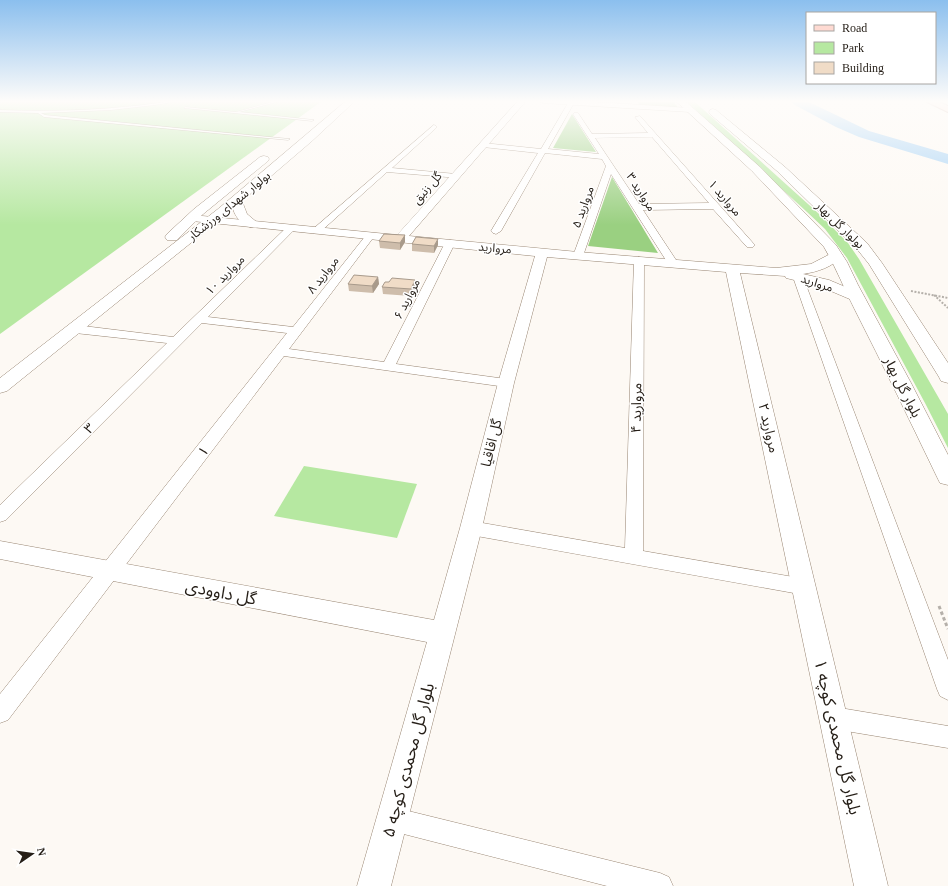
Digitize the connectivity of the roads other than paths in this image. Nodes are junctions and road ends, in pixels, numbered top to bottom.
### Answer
1 (285, 142) edge
2 (303, 142) edge
3 (417, 142) edge
4 (485, 142) edge
5 (549, 142) edge
6 (595, 142) edge
7 (660, 142) edge
8 (726, 142) edge
9 (749, 142) edge
10 (482, 146) junction
11 (543, 151) junction
12 (604, 157) junction
13 (610, 166) junction
14 (386, 170) junction
15 (456, 176) junction
16 (236, 201) junction
17 (716, 206) junction
18 (637, 207) junction
19 (192, 218) junction
20 (213, 220) junction
21 (253, 224) junction
22 (291, 228) junction
23 (316, 231) junction
24 (496, 231) dead end
25 (370, 236) junction
26 (400, 239) junction
27 (450, 243) junction
28 (750, 245) dead end
29 (542, 252) junction
30 (836, 254) junction
31 (578, 256) junction
32 (639, 260) junction
33 (673, 263) junction
34 (732, 268) junction
35 (776, 272) junction
36 (798, 277) junction
37 (857, 298) junction
38 (103, 307) junction
39 (199, 319) junction
40 (75, 329) junction
41 (297, 331) junction
42 (178, 341) junction
43 (281, 352) junction
44 (388, 367) junction
45 (948, 377) edge
46 (506, 383) junction
47 (0, 387) edge
48 (948, 477) edge
49 (0, 515) edge
50 (471, 528) junction
51 (0, 550) edge
52 (634, 557) junction
53 (108, 571) junction
54 (805, 587) junction
55 (441, 633) junction
56 (948, 689) edge
57 (0, 712) edge
58 (834, 718) junction
59 (948, 736) edge
60 (392, 819) junction
61 (643, 884) edge
62 (374, 886) edge
63 (871, 886) edge

1 - 19 main road, بولوار شهدای ورزشکار
2 - 16 main road, بولوار شهدای ورزشکار
3 - 14 street
4 - 10 street, گل زنبق
5 - 11 street
6 - 12 street, مروارید ۳
7 - 17 street, مروارید ۱
8 - 30 main road, بولوار گل بهار
9 - 45 main road, بولوار گل بهار
10 - 11 street
10 - 15 street, گل زنبق
11 - 12 street
11 - 24 street
12 - 13 street, مروارید ۳
13 - 18 street, مروارید ۳
13 - 31 street, مروارید ۵
14 - 15 street
14 - 23 street
15 - 26 street, گل زنبق
16 - 20 main road, بولوار شهدای ورزشکار
16 - 21 main road
17 - 18 street
17 - 28 street, مروارید ۱
18 - 33 street, مروارید ۳
19 - 20 street, مروارید
19 - 38 main road, بولوار شهدای ورزشکار
20 - 21 street, مروارید
20 - 38 main road, بولوار شهدای ورزشکار
21 - 22 street, مروارید
22 - 23 street, مروارید
22 - 39 street, مروارید ۱۰
23 - 25 street, مروارید
25 - 26 street, مروارید
25 - 41 street, مروارید ۸
26 - 27 street, مروارید
27 - 29 street, مروارید
27 - 44 street, مروارید ۶
29 - 31 street, مروارید
29 - 46 street, گل اقاقیا
30 - 35 street, مروارید
30 - 37 main road, بولوار گل بهار
31 - 32 street, مروارید
32 - 33 street, مروارید
32 - 52 street, مروارید ۴
33 - 34 street, مروارید
34 - 35 street, مروارید
34 - 54 street, مروارید ۲
35 - 36 street, مروارید
36 - 37 street, مروارید
36 - 56 street
37 - 48 main road, بلوار گل بهار
38 - 40 main road, بولوار شهدای ورزشکار
39 - 41 street
39 - 42 street, مروارید ۱۰
40 - 42 street
40 - 47 main road, بولوار شهدای ورزشکار
41 - 43 street, ۱
42 - 49 street, ۳
43 - 44 street
43 - 53 street, ۱
44 - 46 street
46 - 50 street, گل اقاقیا
50 - 52 street
50 - 55 street, گل اقاقیا
51 - 53 street, گل داوودی
52 - 54 street
53 - 55 street, گل داوودی
53 - 57 street, ۱
54 - 58 street, بلوار گل محمدی کوچه ۱
55 - 60 street, بلوار گل محمدی کوچه ۵
58 - 59 street
58 - 63 street, بلوار گل محمدی کوچه ۱
60 - 61 street
60 - 62 street, بلوار گل محمدی کوچه ۵

